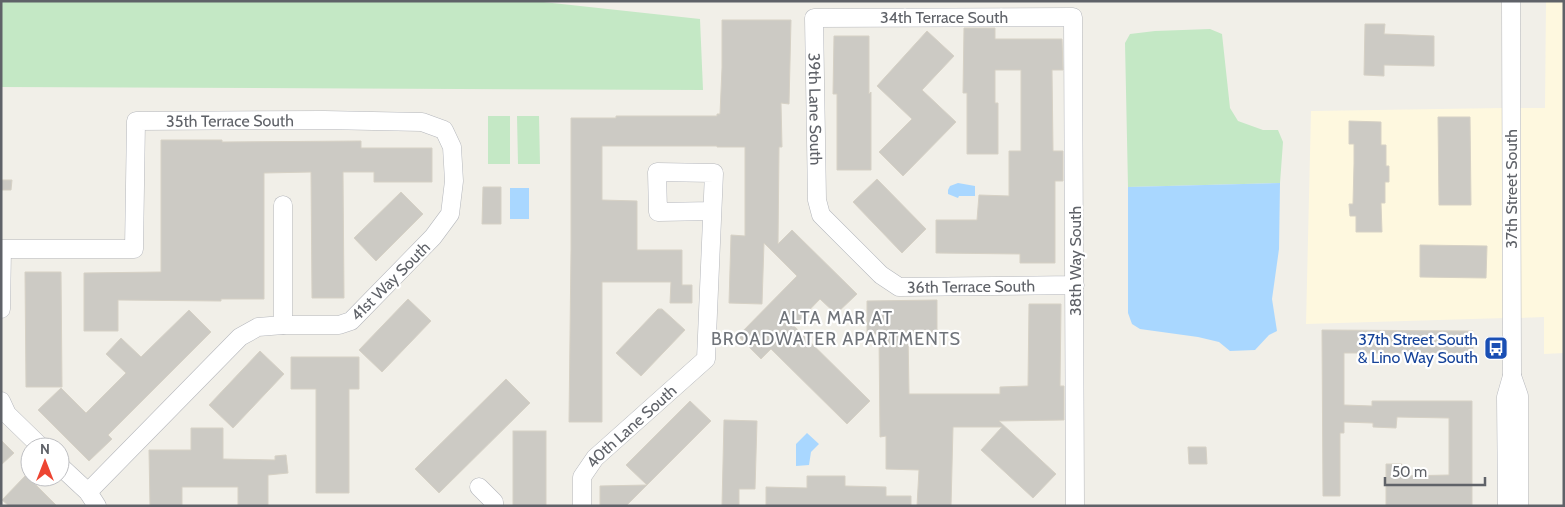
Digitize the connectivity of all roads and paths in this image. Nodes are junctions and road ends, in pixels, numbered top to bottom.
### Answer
1 (1511, 1) edge
2 (1073, 17) joint
3 (814, 18) joint
4 (324, 120) joint
5 (817, 200) joint
6 (283, 205) dead end
7 (712, 211) dead end
8 (2, 249) edge
9 (1075, 285) junction
10 (1, 308) edge
11 (283, 325) junction
12 (1512, 376) junction
13 (1, 401) edge
14 (31, 437) edge
15 (70, 476) edge
16 (479, 487) dead end
17 (92, 499) edge
18 (494, 506) edge
19 (582, 506) edge
20 (1075, 506) edge
21 (1507, 506) edge
22 (1519, 506) edge

1 - 12 street, 37th Street South
2 - 3 street, 34th Terrace South
2 - 9 street, 38th Way South
3 - 5 street, 39th Lane South
4 - 8 street, 35th Terrace South
4 - 11 street, 41st Way South
5 - 9 street, 36th Terrace South
6 - 11 street
7 - 19 street, 40th Lane South
8 - 10 street
9 - 20 street, 38th Way South
11 - 17 street, 41st Way South
12 - 21 street, 37th Street South
12 - 22 street, 37th Street South
13 - 14 street
15 - 17 street
16 - 18 street

